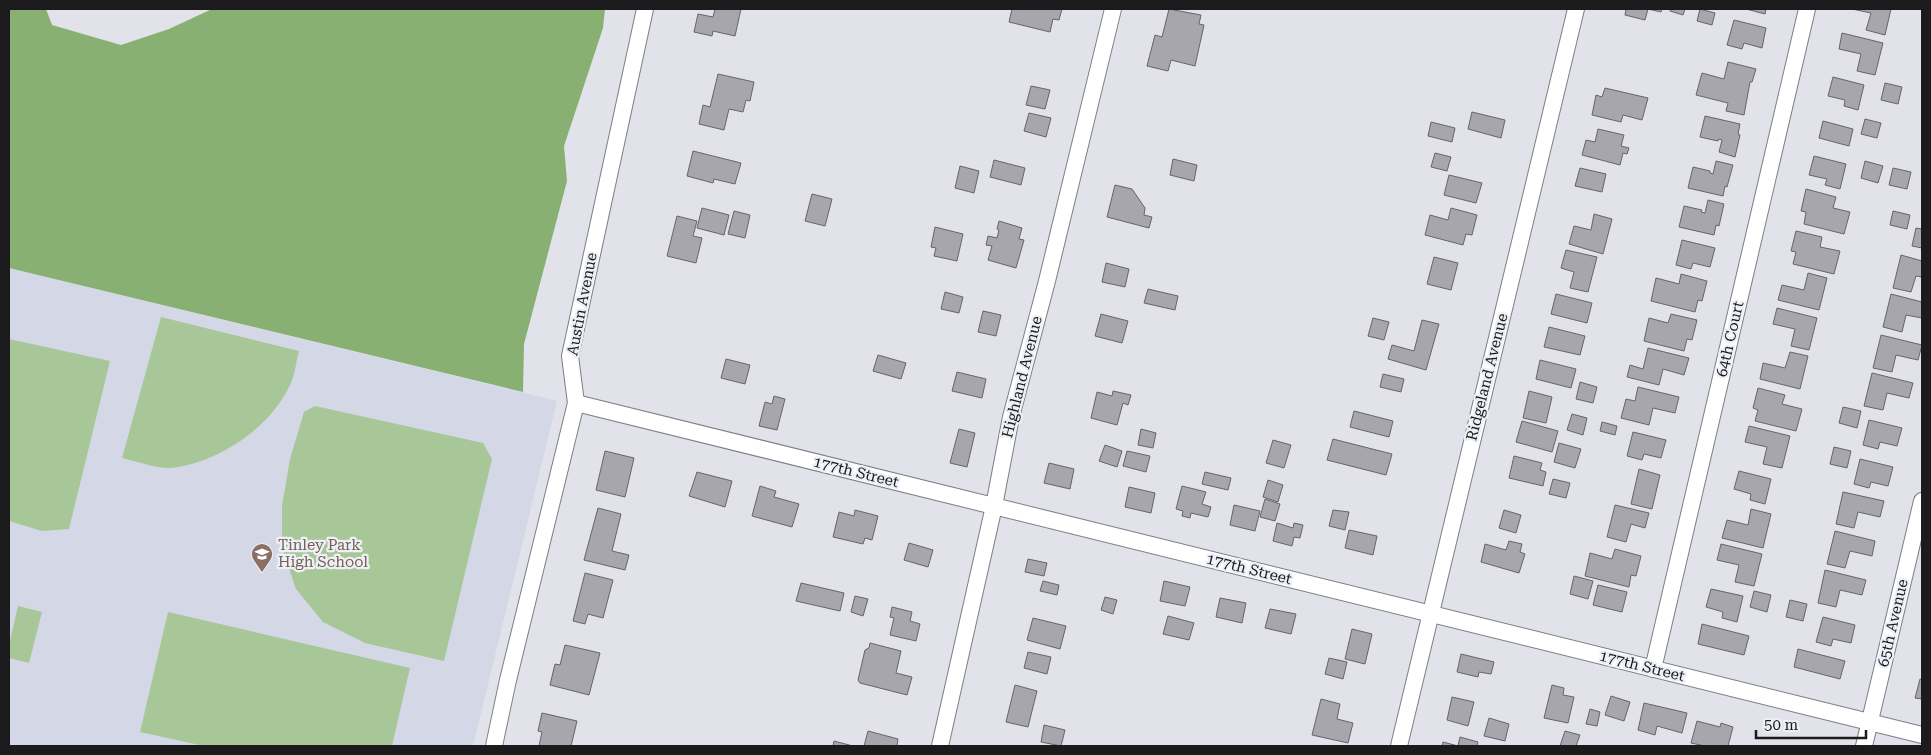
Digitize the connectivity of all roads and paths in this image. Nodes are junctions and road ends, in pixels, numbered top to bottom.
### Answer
1 (645, 9) edge
2 (1112, 9) edge
3 (1576, 9) edge
4 (1807, 9) edge
5 (576, 403) junction
6 (1922, 500) edge
7 (994, 506) junction
8 (1431, 614) junction
9 (1653, 668) junction
10 (1870, 722) junction
11 (1922, 735) edge
12 (494, 746) edge
13 (940, 746) edge
14 (1399, 746) edge
15 (1864, 746) edge

1 - 5 street, Austin Avenue
2 - 7 street, Highland Avenue
3 - 8 street, Ridgeland Avenue
4 - 9 street, 64th Court
5 - 7 street, 177th Street
5 - 12 street, Austin Avenue
6 - 10 street, 65th Avenue
7 - 8 street, 177th Street
7 - 13 street, Highland Avenue
8 - 9 street, 177th Street
8 - 14 street, Ridgeland Avenue
9 - 10 street, 177th Street
10 - 11 street, 177th Street
10 - 15 street, 65th Avenue

